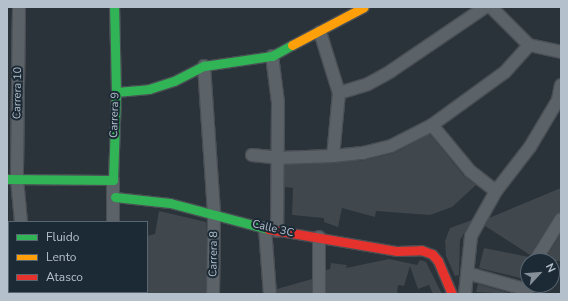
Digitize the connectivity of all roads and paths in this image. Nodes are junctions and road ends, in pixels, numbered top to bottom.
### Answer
1 (19, 7) edge
2 (114, 7) edge
3 (364, 7) edge
4 (485, 7) edge
5 (491, 7) edge
6 (320, 32) junction
7 (530, 45) junction
8 (561, 52) edge
9 (272, 56) junction
10 (204, 66) junction
11 (561, 85) edge
12 (116, 92) junction
13 (339, 93) junction
14 (432, 125) junction
15 (252, 155) dead end
16 (333, 156) junction
17 (279, 158) junction
18 (12, 179) edge
19 (113, 180) junction
20 (496, 191) junction
21 (115, 197) junction
22 (214, 214) junction
23 (561, 219) edge
24 (21, 221) edge
25 (113, 221) edge
26 (265, 228) junction
27 (277, 231) junction
28 (319, 237) junction
29 (540, 253) edge
30 (467, 273) junction
31 (520, 285) edge
32 (213, 294) edge
33 (270, 294) edge
34 (319, 294) edge
35 (452, 294) edge
36 (465, 294) edge

1 - 18 street, Carrera 10
2 - 12 street, Carrera 9
3 - 6 street
4 - 13 street
5 - 7 street
6 - 9 street
6 - 13 street
7 - 8 street
7 - 14 street
9 - 10 street
9 - 17 street
10 - 12 street
10 - 22 street, Carrera 8
11 - 20 street
12 - 19 street, Carrera 9
13 - 16 street
14 - 16 street
14 - 20 street
15 - 17 street
16 - 17 street
17 - 27 street
18 - 19 street
18 - 24 street, Carrera 10
19 - 21 street, Carrera 9
20 - 30 street
21 - 22 street, Calle 3C
21 - 25 street, Carrera 9
22 - 26 street, Calle 3C
22 - 32 street, Carrera 8
23 - 29 street
26 - 27 street, Calle 3C
26 - 33 street
27 - 28 street, Calle 3C
28 - 34 street
28 - 35 street, Calle 3C
30 - 31 street
30 - 36 street

